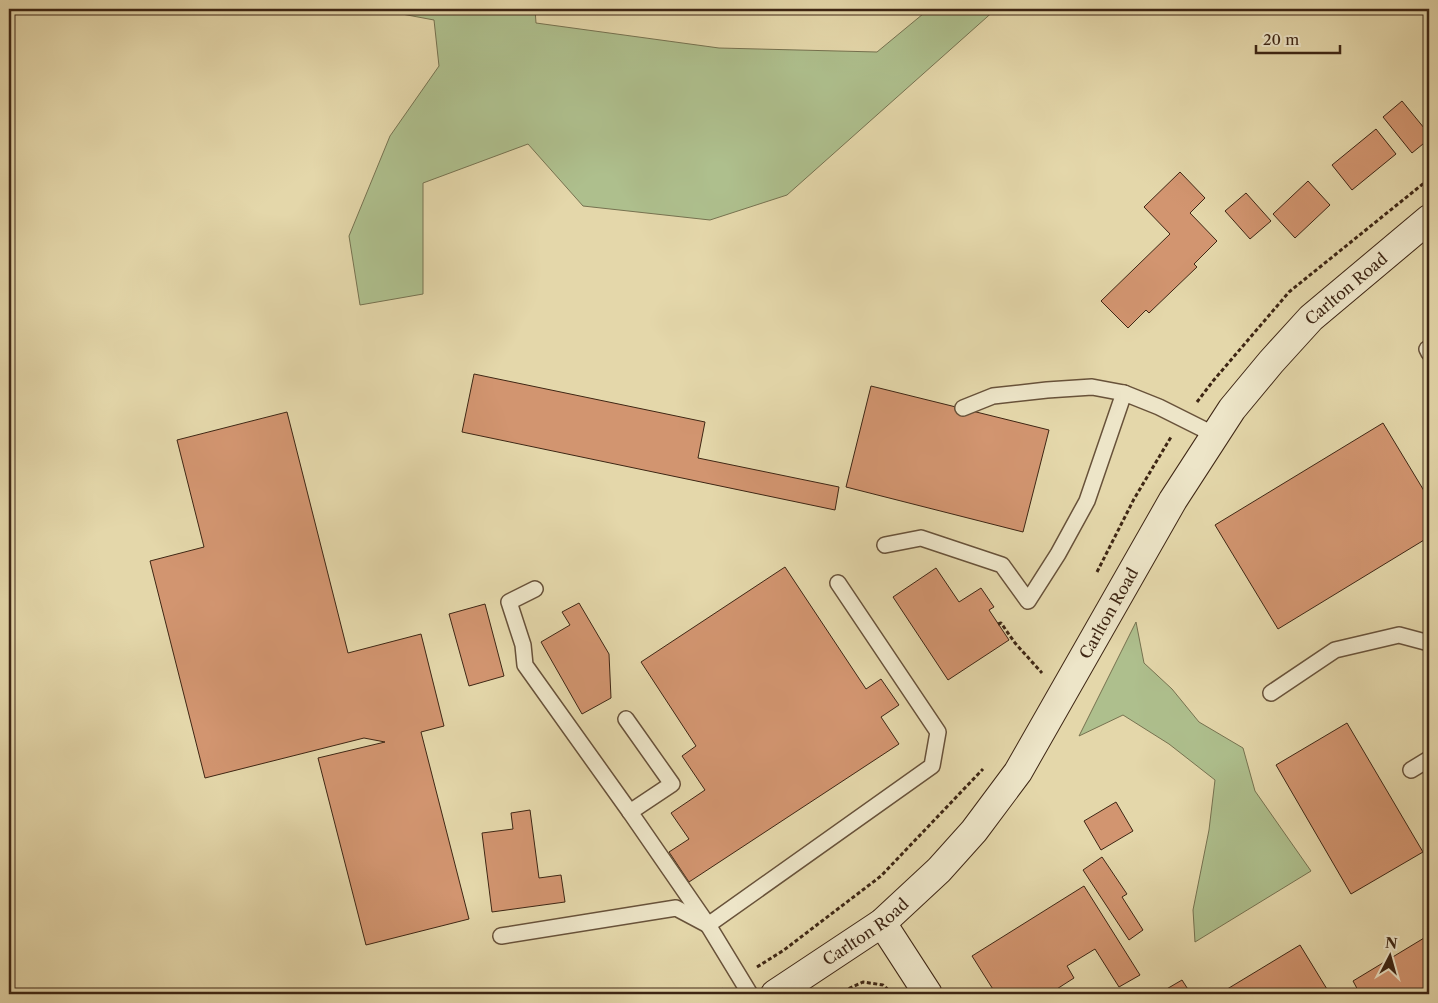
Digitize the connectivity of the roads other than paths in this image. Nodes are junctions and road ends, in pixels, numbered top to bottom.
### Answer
1 (1429, 219) edge
2 (1124, 394) junction
3 (963, 408) dead end
4 (1215, 435) junction
5 (885, 545) dead end
6 (838, 583) dead end
7 (535, 589) dead end
8 (1429, 643) edge
9 (1271, 693) dead end
10 (626, 719) dead end
11 (1429, 759) edge
12 (1411, 770) dead end
13 (630, 812) junction
14 (882, 923) junction
15 (708, 925) junction
16 (501, 936) dead end
17 (750, 994) edge
18 (775, 994) edge
19 (928, 994) edge

1 - 4 main road, Carlton Road
2 - 3 lane
2 - 4 lane
2 - 5 lane
4 - 14 main road, Carlton Road
6 - 15 lane
7 - 13 lane
8 - 9 lane
10 - 13 lane
11 - 12 lane
13 - 15 lane
14 - 18 main road, Carlton Road
14 - 19 main road
15 - 16 lane
15 - 17 lane

